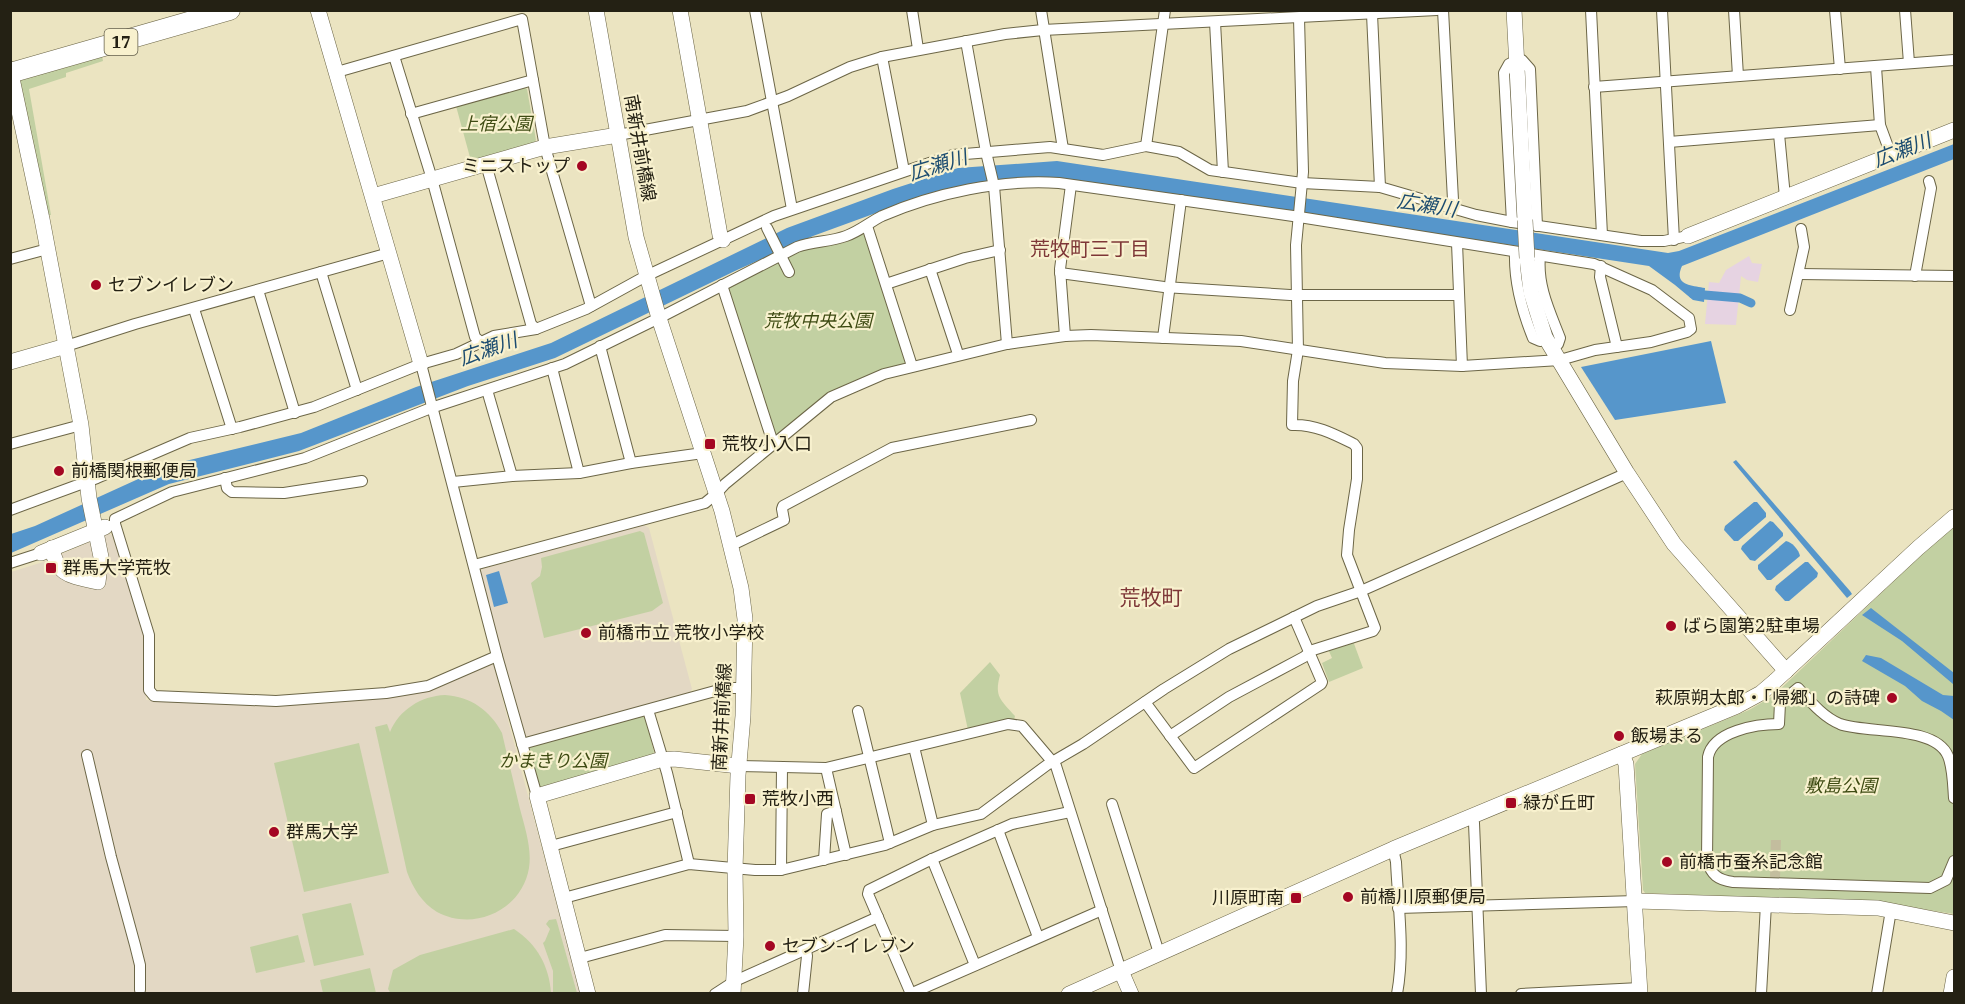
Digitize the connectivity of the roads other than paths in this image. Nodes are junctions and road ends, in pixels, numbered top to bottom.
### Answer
1 (187, 10) edge
2 (230, 10) edge
3 (318, 10) edge
4 (596, 10) edge
5 (680, 10) edge
6 (755, 10) edge
7 (912, 10) edge
8 (1041, 10) edge
9 (1165, 10) edge
10 (1437, 10) edge
11 (1443, 10) edge
12 (1514, 10) edge
13 (1591, 10) edge
14 (1662, 10) edge
15 (1734, 10) edge
16 (1835, 10) edge
17 (1905, 10) edge
18 (1336, 13) edge
19 (1372, 14) junction
20 (1266, 15) edge
21 (1299, 18) junction
22 (1215, 22) junction
23 (1163, 24) junction
24 (1043, 30) junction
25 (966, 41) junction
26 (918, 49) junction
27 (394, 56) junction
28 (882, 57) junction
29 (1517, 60) junction
30 (1954, 60) edge
31 (1909, 63) junction
32 (1876, 67) junction
33 (11, 69) edge
34 (1840, 69) junction
35 (337, 72) junction
36 (1738, 76) junction
37 (533, 80) junction
38 (1665, 83) junction
39 (1594, 87) junction
40 (772, 102) junction
41 (411, 114) junction
42 (699, 120) junction
43 (1880, 125) junction
44 (1954, 130) edge
45 (1779, 134) junction
46 (618, 135) junction
47 (1669, 142) junction
48 (1146, 146) junction
49 (545, 147) junction
50 (1063, 149) junction
51 (986, 152) junction
52 (1892, 154) junction
53 (486, 164) junction
54 (904, 171) junction
55 (1222, 172) junction
56 (432, 179) junction
57 (1929, 181) dead end
58 (1302, 183) junction
59 (1071, 185) junction
60 (994, 186) junction
61 (1380, 187) junction
62 (373, 196) junction
63 (1785, 197) junction
64 (1181, 200) junction
65 (1452, 207) junction
66 (792, 209) junction
67 (1299, 216) junction
68 (1525, 223) junction
69 (867, 226) junction
70 (1801, 229) dead end
71 (769, 231) dead end
72 (1602, 235) junction
73 (1681, 238) junction
74 (723, 240) junction
75 (1457, 243) junction
76 (1000, 250) junction
77 (40, 251) junction
78 (389, 253) junction
79 (780, 254) junction
80 (1528, 255) junction
81 (10, 260) edge
82 (1601, 266) junction
83 (930, 269) junction
84 (321, 272) junction
85 (789, 272) dead end
86 (1060, 273) junction
87 (1799, 274) junction
88 (646, 276) junction
89 (1915, 276) junction
90 (1954, 276) edge
91 (886, 284) junction
92 (722, 285) junction
93 (1169, 287) junction
94 (258, 290) junction
95 (1297, 295) junction
96 (1458, 295) junction
97 (591, 306) junction
98 (194, 309) junction
99 (1790, 310) dead end
100 (659, 315) junction
101 (536, 329) junction
102 (1065, 336) junction
103 (1162, 338) junction
104 (480, 342) junction
105 (1549, 342) junction
106 (1007, 344) junction
107 (600, 346) junction
108 (62, 347) junction
109 (1617, 347) junction
110 (1298, 350) junction
111 (958, 354) junction
112 (10, 362) edge
113 (912, 366) junction
114 (1462, 366) junction
115 (552, 368) junction
116 (422, 371) junction
117 (357, 390) junction
118 (487, 390) junction
119 (431, 406) junction
120 (295, 413) junction
121 (1031, 420) dead end
122 (77, 426) junction
123 (232, 429) junction
124 (773, 443) junction
125 (10, 444) edge
126 (703, 453) junction
127 (632, 463) junction
128 (579, 473) junction
129 (1627, 473) junction
130 (512, 476) junction
131 (225, 478) junction
132 (362, 481) dead end
133 (87, 482) junction
134 (453, 482) junction
135 (716, 494) junction
136 (10, 510) edge
137 (1954, 517) edge
138 (102, 525) junction
139 (732, 545) junction
140 (46, 550) junction
141 (10, 563) edge
142 (474, 565) junction
143 (1361, 591) junction
144 (1294, 617) junction
145 (1309, 652) junction
146 (497, 656) junction
147 (1789, 683) junction
148 (744, 688) junction
149 (1145, 702) junction
150 (648, 710) junction
151 (858, 711) dead end
152 (1170, 736) junction
153 (522, 744) junction
154 (914, 747) junction
155 (1622, 754) junction
156 (87, 755) dead end
157 (868, 758) junction
158 (664, 759) junction
159 (1054, 761) junction
160 (739, 766) junction
161 (782, 767) junction
162 (826, 768) junction
163 (1954, 795) edge
164 (537, 796) junction
165 (1112, 804) dead end
166 (836, 811) junction
167 (677, 812) junction
168 (1070, 812) junction
169 (1471, 815) junction
170 (933, 825) junction
171 (998, 830) junction
172 (890, 843) junction
173 (551, 846) junction
174 (1393, 849) junction
175 (846, 855) junction
176 (932, 859) junction
177 (824, 860) junction
178 (1954, 861) edge
179 (689, 864) junction
180 (735, 869) junction
181 (781, 870) junction
182 (564, 898) junction
183 (1636, 901) junction
184 (1766, 904) junction
185 (1478, 905) junction
186 (1398, 908) junction
187 (1102, 910) junction
188 (1890, 910) junction
189 (878, 917) junction
190 (1954, 923) edge
191 (736, 936) junction
192 (1038, 937) junction
193 (806, 950) junction
194 (1159, 953) junction
195 (580, 958) junction
196 (975, 965) junction
197 (1121, 971) junction
198 (1954, 977) edge
199 (734, 987) edge
200 (140, 990) dead end
201 (1640, 991) edge
202 (588, 993) edge
203 (715, 993) edge
204 (803, 993) edge
205 (911, 993) edge
206 (1069, 993) edge
207 (1131, 993) edge
208 (1397, 993) edge
209 (1481, 993) edge
210 (1521, 993) edge
211 (1761, 993) edge
212 (1877, 993) edge
213 (1951, 993) edge

1 - 33 highway, 17
2 - 33 highway, 17
3 - 35 street
4 - 46 street, 南新井前橋線
5 - 42 street
6 - 40 street
7 - 26 street
8 - 24 street
9 - 23 street
10 - 19 street
11 - 65 street
12 - 29 street
13 - 39 street
14 - 38 street
15 - 36 street
16 - 34 street
17 - 31 street
18 - 19 street
18 - 21 street
19 - 61 street
20 - 21 street
20 - 22 street
21 - 58 street
22 - 23 street
22 - 55 street
23 - 24 street
23 - 48 street
24 - 25 street
24 - 50 street
25 - 26 street
25 - 51 street
26 - 28 street
27 - 35 street
27 - 37 street
27 - 41 street
28 - 40 street
28 - 54 street
29 - 68 street
29 - 68 street
29 - 68 street
30 - 31 street
31 - 32 street
32 - 34 street
32 - 43 street
33 - 77 street
33 - 108 street
34 - 36 street
35 - 62 street
36 - 38 street
37 - 41 street
37 - 49 street
38 - 39 street
38 - 47 street
39 - 72 street
40 - 42 street
40 - 66 street
41 - 56 street
42 - 46 street
42 - 74 street
43 - 45 street
43 - 52 street
44 - 52 street
45 - 47 street
45 - 63 street
46 - 49 street
46 - 88 street, 南新井前橋線
47 - 73 street
48 - 50 street
48 - 55 street
49 - 53 street
49 - 97 street
50 - 51 street
51 - 54 street
51 - 60 street
52 - 63 street
53 - 56 street
53 - 101 street
54 - 66 street
55 - 58 street
56 - 62 street
56 - 104 street
57 - 89 street
58 - 61 street
58 - 67 street
59 - 60 street
59 - 64 street
59 - 86 street
60 - 69 street
60 - 76 street
61 - 65 street
62 - 78 street
63 - 73 street
64 - 67 street
64 - 93 street
65 - 68 street
66 - 74 street
67 - 75 street
67 - 95 street
68 - 72 street
68 - 80 street, bridge
69 - 79 street
69 - 91 street
70 - 87 street
71 - 79 street
72 - 73 street
74 - 88 street
75 - 80 street
75 - 96 street
76 - 83 street
76 - 106 street
77 - 81 street
77 - 108 street
78 - 84 street
78 - 116 street
79 - 85 street
79 - 92 street
80 - 82 street
80 - 105 street
82 - 109 street
82 - 109 street
83 - 91 street
83 - 111 street
84 - 94 street
84 - 117 street
86 - 93 street
86 - 102 street
87 - 89 street
87 - 99 street
88 - 97 street
88 - 100 street, 南新井前橋線
89 - 90 street
91 - 113 street
92 - 100 street
92 - 124 street
93 - 95 street
93 - 103 street
94 - 98 street
94 - 120 street
95 - 96 street
95 - 110 street
96 - 114 street
97 - 101 street
98 - 108 street
98 - 123 street
100 - 107 street
100 - 126 street, 南新井前橋線
101 - 104 street
102 - 103 street
102 - 106 street
103 - 110 street
104 - 116 street
105 - 109 street
105 - 114 street
105 - 129 street
106 - 111 street
107 - 115 street
107 - 127 street
108 - 112 street
108 - 122 street
110 - 114 street
110 - 143 street
111 - 113 street
113 - 124 street
115 - 118 street
115 - 128 street
116 - 117 street
116 - 119 street
117 - 120 street
118 - 119 street
118 - 130 street
119 - 131 street
119 - 134 street
120 - 123 street
121 - 139 street
122 - 125 street
122 - 133 street
123 - 133 street
124 - 135 street
126 - 127 street
126 - 135 street, 南新井前橋線
127 - 128 street
128 - 130 street
129 - 143 street
129 - 147 street
130 - 134 street
131 - 132 street
131 - 138 street
133 - 136 street
133 - 138 street
134 - 142 street
135 - 139 street, 南新井前橋線
135 - 142 street
137 - 147 street
138 - 140 street
138 - 140 street
138 - 146 street
139 - 148 street, 南新井前橋線
140 - 141 street
142 - 146 street
143 - 144 street
143 - 145 street
144 - 145 street
144 - 149 street
145 - 152 street
145 - 152 street
146 - 153 street
147 - 155 street
147 - 163 street
147 - 178 street
148 - 150 street
148 - 160 street, 南新井前橋線
149 - 152 street
149 - 159 street
150 - 153 street
150 - 158 street
151 - 157 street
153 - 164 street
154 - 157 street
154 - 159 street
154 - 170 street
155 - 169 street
155 - 183 street
156 - 200 street
157 - 162 street
157 - 172 street
158 - 160 street
158 - 164 street
158 - 167 street
159 - 168 street
159 - 170 street
160 - 161 street
160 - 180 street, 南新井前橋線
161 - 162 street
161 - 181 street
162 - 166 street
164 - 173 street
165 - 194 street
166 - 175 street
166 - 177 street
167 - 173 street
167 - 179 street
168 - 171 street
168 - 187 street
169 - 174 street
169 - 185 street
170 - 172 street
171 - 176 street
171 - 192 street
172 - 175 street
173 - 182 street
174 - 186 street
174 - 194 street
175 - 177 street
176 - 189 street
176 - 196 street
177 - 181 street
179 - 180 street
179 - 182 street
180 - 181 street
180 - 191 street, 南新井前橋線
182 - 195 street
183 - 184 street
183 - 185 street
183 - 201 street
184 - 188 street
184 - 211 street
185 - 186 street
185 - 209 street
186 - 208 street
187 - 192 street
187 - 197 street
188 - 190 street
188 - 212 street
189 - 193 street
189 - 205 street
191 - 195 street
191 - 199 street, 南新井前橋線
192 - 196 street
193 - 199 street
193 - 204 street
194 - 197 street
195 - 202 street
196 - 205 street
197 - 206 street
197 - 207 street
198 - 213 street
199 - 203 street
201 - 210 street

